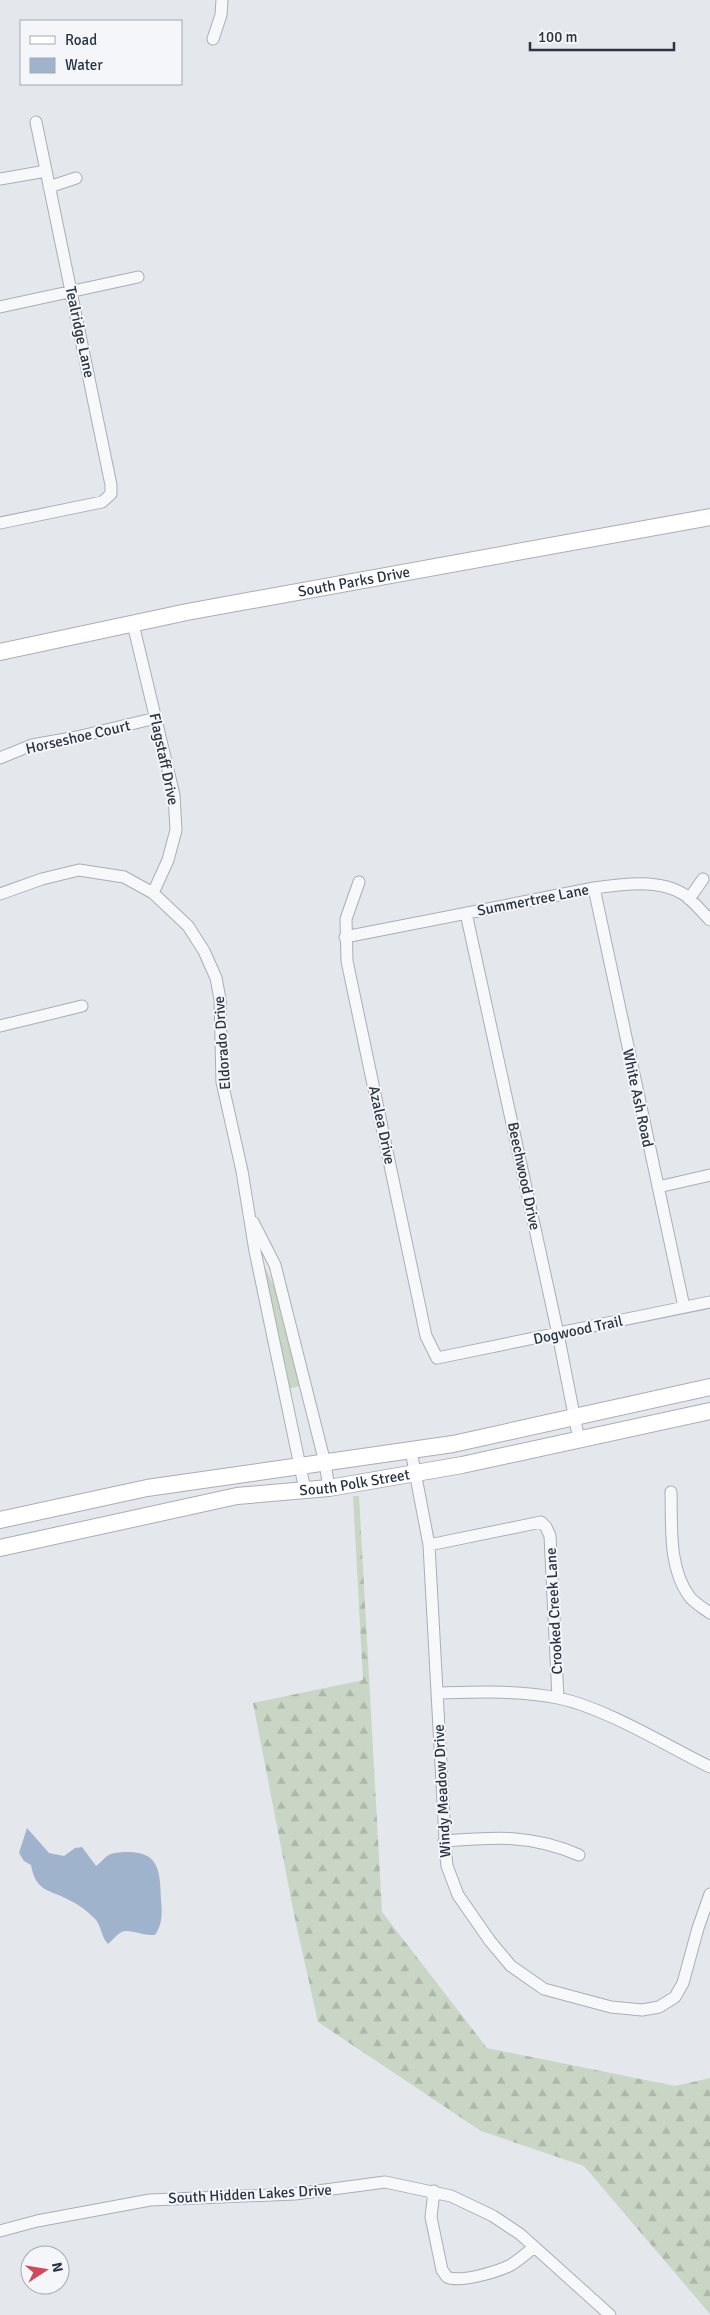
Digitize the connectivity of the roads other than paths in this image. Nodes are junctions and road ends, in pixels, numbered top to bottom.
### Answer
1 (222, 0) edge
2 (213, 40) dead end
3 (36, 122) dead end
4 (46, 171) junction
5 (76, 178) dead end
6 (0, 179) edge
7 (49, 187) junction
8 (138, 276) dead end
9 (71, 292) junction
10 (0, 307) edge
11 (710, 517) edge
12 (0, 523) edge
13 (133, 624) junction
14 (0, 652) edge
15 (156, 718) junction
16 (0, 758) edge
17 (703, 880) dead end
18 (359, 882) dead end
19 (594, 888) junction
20 (153, 893) junction
21 (0, 894) edge
22 (689, 899) junction
23 (466, 913) junction
24 (710, 920) edge
25 (345, 937) junction
26 (82, 1006) dead end
27 (0, 1026) edge
28 (710, 1175) edge
29 (658, 1187) junction
30 (248, 1213) junction
31 (710, 1302) edge
32 (684, 1307) junction
33 (558, 1334) junction
34 (446, 1357) joint
35 (710, 1387) edge
36 (308, 1394) junction
37 (287, 1399) junction
38 (710, 1411) edge
39 (574, 1417) junction
40 (579, 1440) junction
41 (411, 1451) junction
42 (325, 1462) junction
43 (301, 1466) junction
44 (414, 1473) junction
45 (329, 1488) junction
46 (305, 1490) junction
47 (671, 1492) dead end
48 (0, 1520) edge
49 (429, 1545) junction
50 (0, 1548) edge
51 (710, 1613) edge
52 (437, 1693) junction
53 (558, 1698) junction
54 (710, 1767) edge
55 (444, 1841) junction
56 (579, 1855) dead end
57 (710, 1894) edge
58 (434, 2191) junction
59 (0, 2231) edge
60 (534, 2247) junction
61 (610, 2315) edge

1 - 2 street
3 - 4 street, Tealridge Lane
4 - 6 street
4 - 7 street, Tealridge Lane
5 - 7 street
7 - 9 street, Tealridge Lane
8 - 9 street
9 - 10 street
9 - 12 street, Tealridge Lane
11 - 13 main road, South Parks Drive
13 - 14 main road, South Parks Drive
13 - 15 street, Flagstaff Drive
15 - 16 street, Horseshoe Court
15 - 20 street, Flagstaff Drive
17 - 22 street
18 - 25 street, Azalea Drive
19 - 22 street, Summertree Lane
19 - 23 street, Summertree Lane
19 - 29 street, White Ash Road
20 - 21 street, Eldorado Drive
20 - 30 street, Eldorado Drive
22 - 24 street, Summertree Lane
23 - 25 street, Summertree Lane
23 - 33 street, Beechwood Drive
25 - 34 street, Azalea Drive
26 - 27 street
28 - 29 street
29 - 32 street, White Ash Road
30 - 36 street, Eldorado Drive
30 - 37 street, Eldorado Drive
31 - 32 street, Dogwood Trail
32 - 33 street, Dogwood Trail
33 - 34 street, Dogwood Trail
33 - 39 street, Beechwood Drive
35 - 39 main road, South Polk Street
36 - 37 street
36 - 42 street, Eldorado Drive
37 - 43 street, Eldorado Drive
38 - 40 main road, South Polk Street
39 - 40 street, Beechwood Drive
39 - 41 main road, South Polk Street
40 - 44 main road, South Polk Street
41 - 42 main road, South Polk Street
41 - 44 street, Windy Meadow Drive
42 - 43 main road, South Polk Street
42 - 45 street, Eldorado Drive
43 - 46 street, Eldorado Drive
43 - 48 main road, South Polk Street
44 - 45 main road, South Polk Street
44 - 49 street, Windy Meadow Drive
45 - 46 main road, South Polk Street
46 - 50 main road, South Polk Street
47 - 51 street
49 - 52 street, Windy Meadow Drive
49 - 53 street, Crooked Creek Lane
52 - 53 street
52 - 55 street, Windy Meadow Drive
53 - 54 street
55 - 56 street
55 - 57 street, Windy Meadow Drive
58 - 59 street, South Hidden Lakes Drive
58 - 60 street, South Hidden Lakes Drive
58 - 60 street
60 - 61 street, South Hidden Lakes Drive

